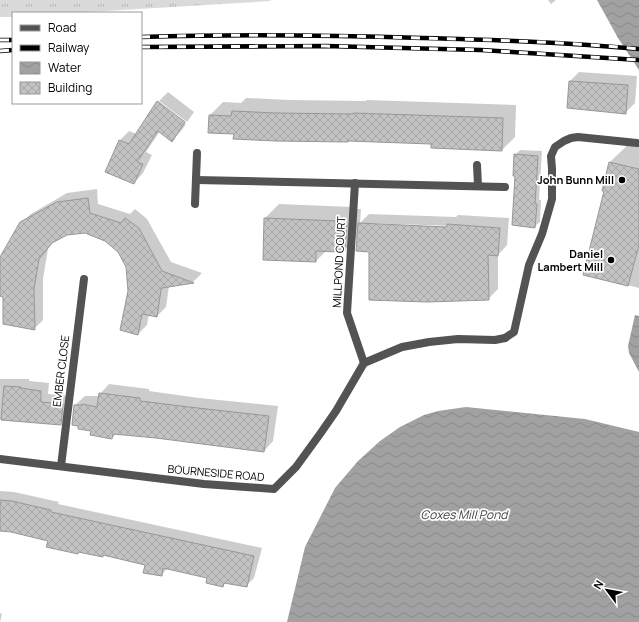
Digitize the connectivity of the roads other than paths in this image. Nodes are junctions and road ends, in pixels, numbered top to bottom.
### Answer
1 (636, 143) dead end
2 (197, 153) dead end
3 (477, 165) dead end
4 (196, 180) junction
5 (355, 183) junction
6 (478, 186) junction
7 (505, 186) dead end
8 (195, 204) dead end
9 (84, 279) dead end
10 (364, 363) junction
11 (0, 459) edge
12 (60, 466) junction

1 - 10 street
2 - 4 street
3 - 6 street
4 - 5 street
4 - 8 street
5 - 6 street
5 - 10 street, MILLPOND COURT
6 - 7 street
9 - 12 street, EMBER CLOSE
10 - 12 street, BOURNESIDE ROAD
11 - 12 street, BOURNESIDE ROAD

